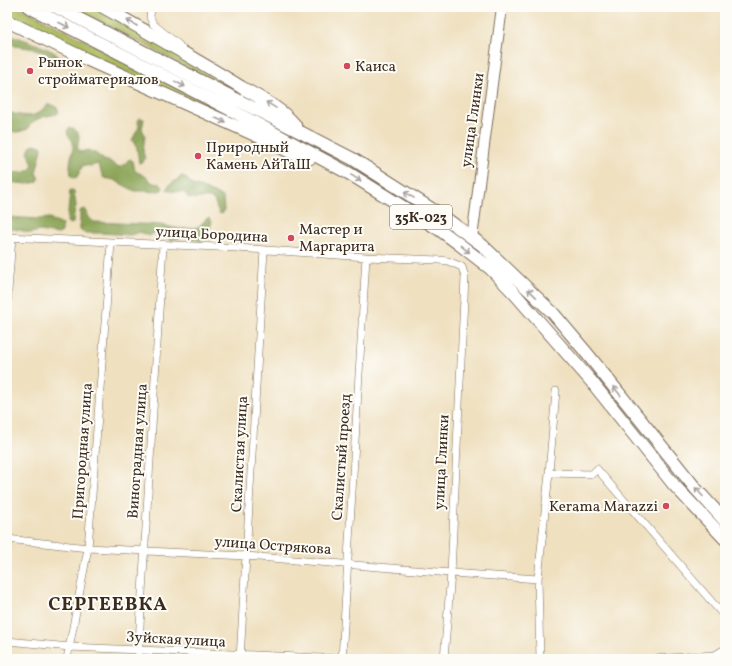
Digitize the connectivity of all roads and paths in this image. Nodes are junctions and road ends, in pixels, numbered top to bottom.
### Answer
1 (29, 7) edge
2 (56, 7) edge
3 (103, 7) edge
4 (152, 7) edge
5 (502, 7) edge
6 (7, 21) edge
7 (202, 63) junction
8 (300, 131) junction
9 (333, 165) junction
10 (10, 237) edge
11 (472, 238) junction
12 (111, 243) junction
13 (163, 245) junction
14 (264, 250) junction
15 (366, 257) junction
16 (462, 267) joint
17 (7, 305) edge
18 (556, 391) dead end
19 (550, 473) junction
20 (725, 521) edge
21 (7, 539) edge
22 (725, 539) edge
23 (88, 548) junction
24 (144, 550) junction
25 (246, 556) junction
26 (347, 564) junction
27 (451, 573) junction
28 (538, 579) junction
29 (725, 618) edge
30 (7, 641) edge
31 (70, 647) junction
32 (138, 650) junction
33 (725, 650) edge
34 (240, 657) edge
35 (67, 659) edge
36 (138, 659) edge
37 (343, 659) edge
38 (444, 659) edge
39 (540, 659) edge
40 (654, 659) edge

1 -> 9 main road, 35К-023
2 - 8 main road, 35К-023
7 -> 3 main road
4 - 7 street
5 - 11 main road, улица Глинки
6 -> 9 main road
8 -> 7 main road
11 -> 8 main road, 35К-023
9 -> 22 main road, 35К-023
10 - 12 street, улица Бородина
10 - 17 street
20 -> 11 main road, 35К-023
12 - 13 street, улица Бородина
12 - 23 street, Пригородная улица
13 - 14 street, улица Бородина
13 - 24 street, Виноградная улица
14 - 15 street, улица Бородина
14 - 25 street, Скалистая улица
15 - 16 street, улица Бородина
15 - 26 street, Скалистый проезд
16 - 27 street, улица Глинки
18 - 19 street
19 - 28 street
19 - 29 street
21 - 23 street, улица Острякова
23 - 24 street, улица Острякова
23 - 31 street, Пригородная улица
24 - 25 street, улица Острякова
24 - 32 street, Виноградная улица
25 - 26 street, улица Острякова
25 - 34 street, Скалистая улица
26 - 27 street, улица Острякова
26 - 37 street, Скалистый проезд
27 - 28 street, улица Острякова
27 - 38 street, улица Глинки
28 - 39 street
30 - 31 street, Зуйская улица
31 - 32 street, Зуйская улица
31 - 35 street, Пригородная улица
32 - 34 street, Зуйская улица
32 - 36 street, Виноградная улица
33 - 40 street
34 - 37 street, Зуйская улица

